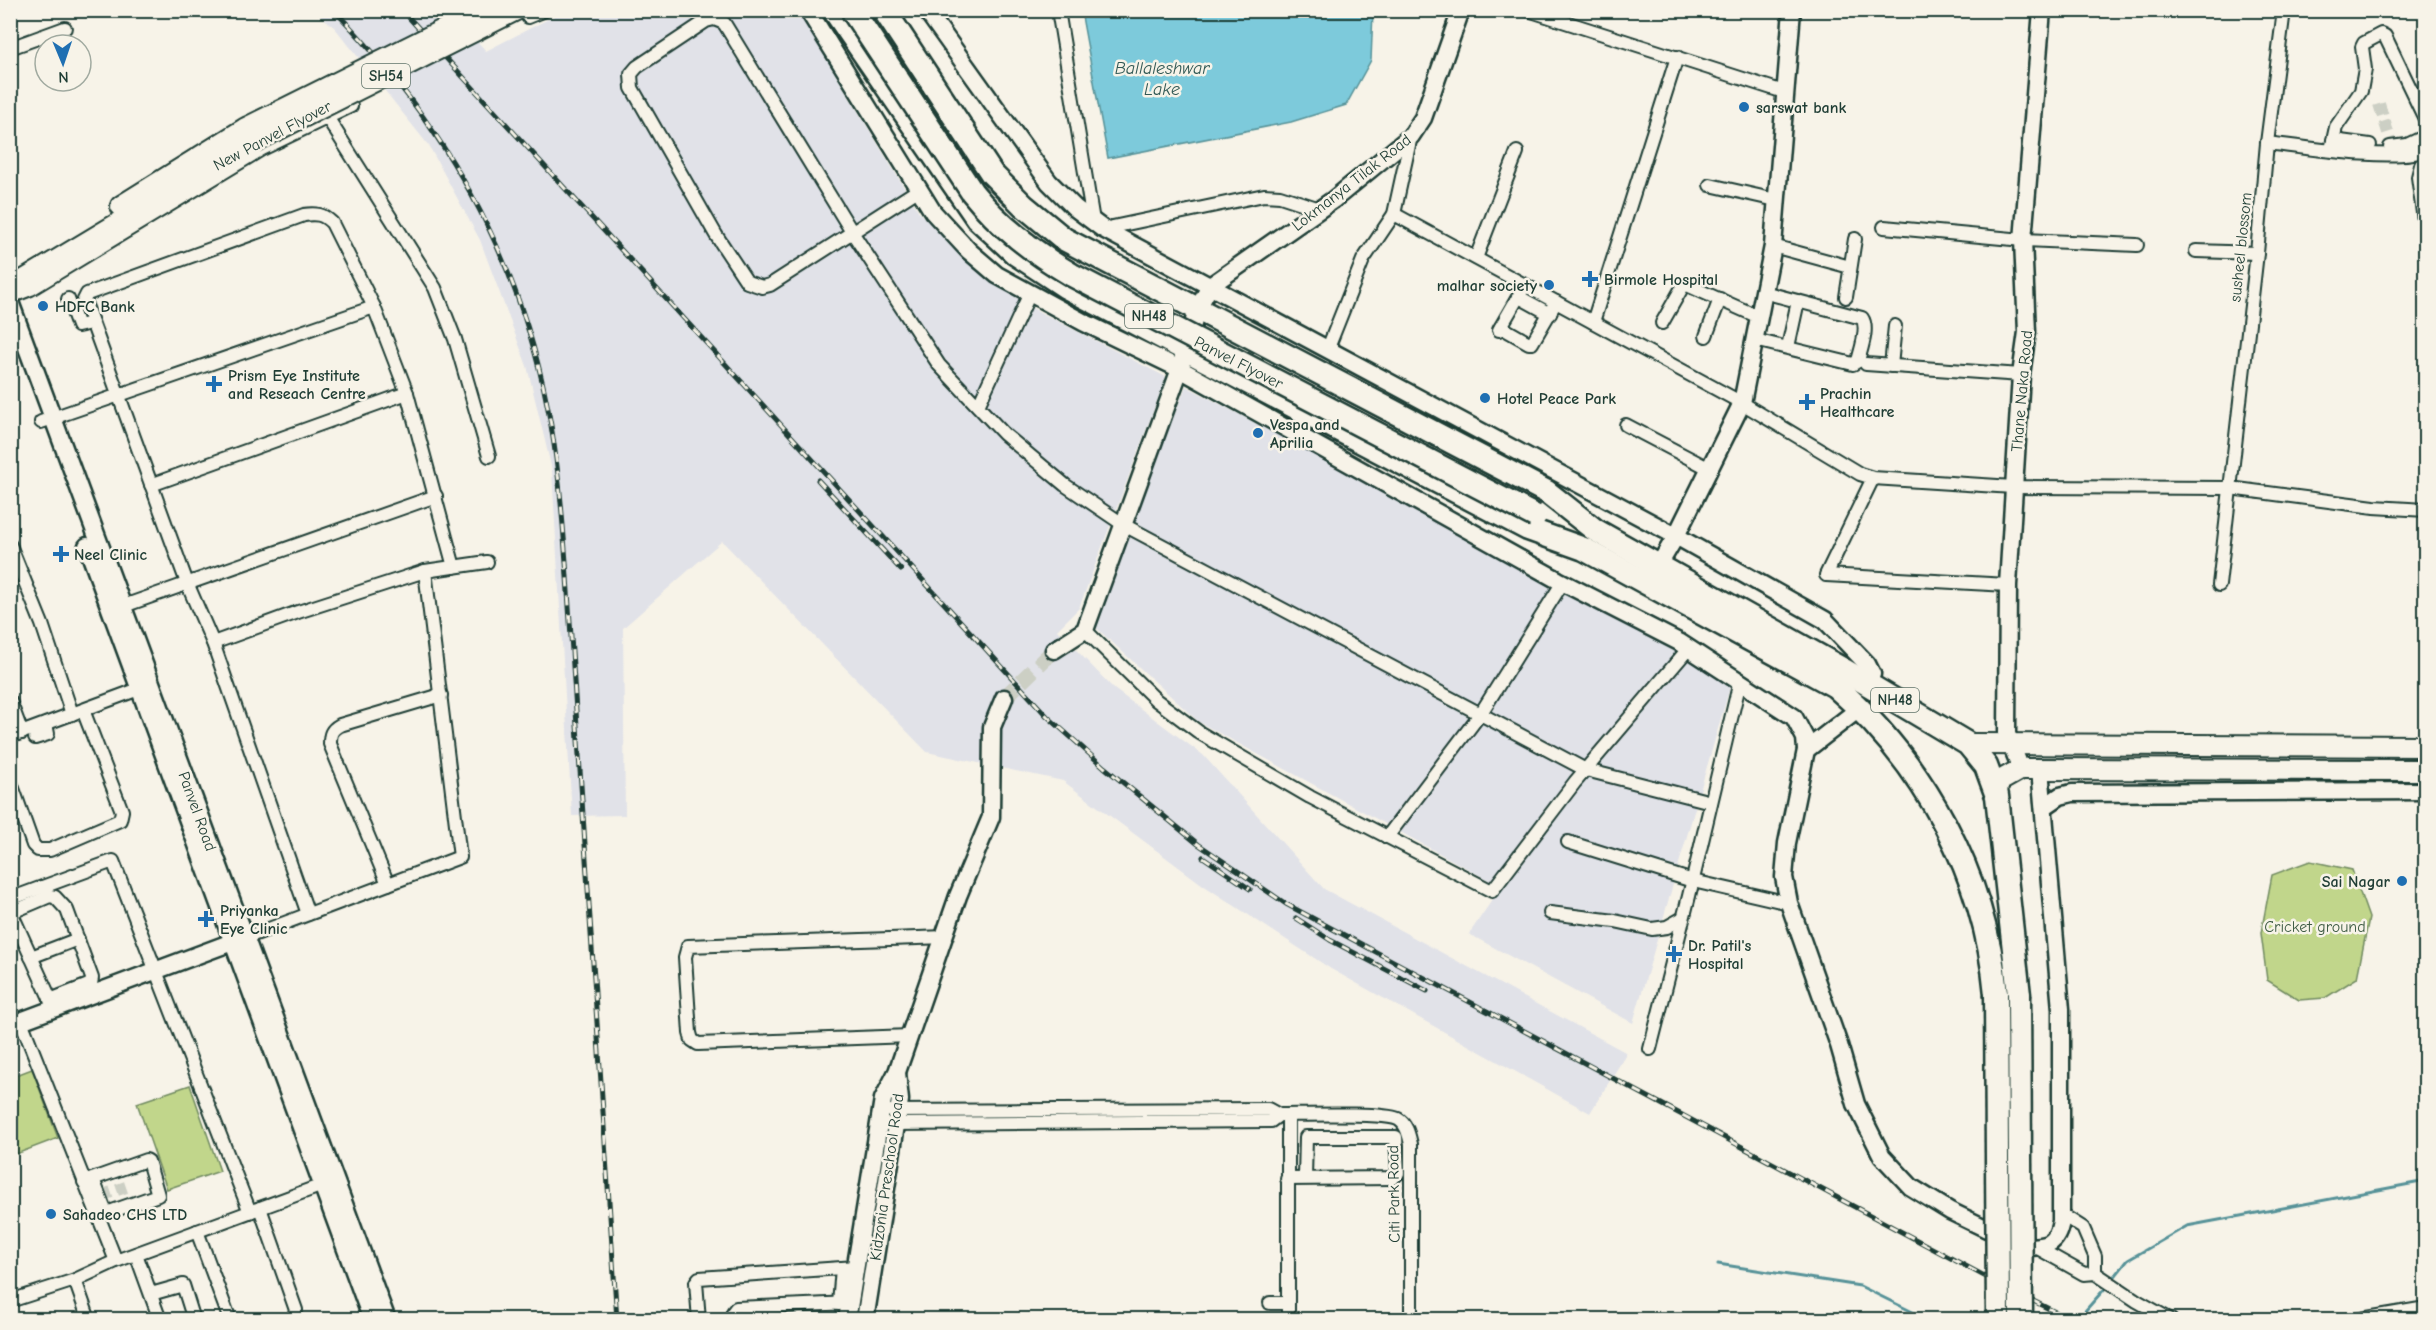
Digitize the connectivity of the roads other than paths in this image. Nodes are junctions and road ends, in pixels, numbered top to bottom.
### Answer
1 (483, 10) edge
2 (516, 10) edge
3 (524, 10) edge
4 (545, 10) edge
5 (808, 10) edge
6 (834, 10) edge
7 (852, 10) edge
8 (868, 10) edge
9 (884, 10) edge
10 (926, 10) edge
11 (1058, 10) edge
12 (1461, 10) edge
13 (1528, 10) edge
14 (1792, 10) edge
15 (2042, 10) edge
16 (2284, 10) edge
17 (65, 28) dead end
18 (10, 48) edge
19 (1677, 57) junction
20 (1784, 92) junction
21 (351, 106) dead end
22 (327, 117) junction
23 (2426, 121) edge
24 (251, 135) junction
25 (1411, 136) junction
26 (2426, 136) edge
27 (2267, 143) junction
28 (2332, 145) junction
29 (2420, 151) edge
30 (1517, 152) dead end
31 (2423, 165) edge
32 (1710, 185) dead end
33 (918, 190) junction
34 (1776, 200) junction
35 (1320, 209) junction
36 (1394, 214) junction
37 (1098, 225) junction
38 (1884, 227) dead end
39 (852, 232) junction
40 (2426, 235) edge
41 (1855, 238) dead end
42 (2023, 240) junction
43 (2137, 244) dead end
44 (1773, 246) junction
45 (2196, 251) dead end
46 (2257, 253) junction
47 (1476, 258) junction
48 (1850, 267) junction
49 (1526, 285) junction
50 (1210, 286) junction
51 (12, 289) edge
52 (1030, 292) junction
53 (1763, 292) junction
54 (1519, 297) junction
55 (1846, 297) dead end
56 (68, 299) dead end
57 (1720, 299) junction
58 (1798, 301) junction
59 (1556, 302) junction
60 (374, 307) junction
61 (1197, 310) junction
62 (1550, 314) junction
63 (1758, 317) junction
64 (1593, 322) junction
65 (1662, 322) dead end
66 (91, 323) junction
67 (1895, 326) dead end
68 (10, 336) edge
69 (1706, 336) dead end
70 (1755, 340) junction
71 (1328, 348) junction
72 (1788, 348) junction
73 (1183, 359) junction
74 (1866, 364) dead end
75 (1891, 366) junction
76 (2021, 375) junction
77 (119, 393) junction
78 (407, 393) junction
79 (1742, 403) junction
80 (978, 406) junction
81 (47, 420) junction
82 (1626, 425) dead end
83 (489, 456) dead end
84 (1710, 469) junction
85 (1873, 478) junction
86 (151, 485) junction
87 (2013, 487) junction
88 (2230, 488) junction
89 (436, 496) junction
90 (2426, 510) edge
91 (1538, 511) junction
92 (1125, 525) junction
93 (1676, 536) junction
94 (1589, 539) junction
95 (10, 545) edge
96 (487, 562) dead end
97 (454, 567) junction
98 (425, 571) junction
99 (1653, 575) junction
100 (1563, 582) junction
101 (187, 583) junction
102 (2008, 585) junction
103 (2219, 585) dead end
104 (117, 609) junction
105 (1086, 630) junction
106 (213, 643) junction
107 (1689, 648) junction
108 (1054, 650) tunnel mouth
109 (1740, 681) junction
110 (1867, 683) junction
111 (146, 687) junction
112 (441, 695) junction
113 (1004, 698) tunnel mouth
114 (10, 701) edge
115 (1860, 708) junction
116 (77, 712) junction
117 (1480, 713) junction
118 (46, 724) junction
119 (16, 735) edge
120 (35, 738) dead end
121 (1968, 744) junction
122 (2010, 744) junction
123 (2426, 746) edge
124 (1806, 750) junction
125 (2030, 769) junction
126 (1586, 770) junction
127 (2426, 770) edge
128 (10, 780) edge
129 (2426, 791) edge
130 (1997, 796) junction
131 (1711, 802) junction
132 (2044, 807) junction
133 (1387, 837) junction
134 (1568, 842) dead end
135 (1693, 881) junction
136 (388, 884) junction
137 (11, 894) edge
138 (1790, 903) junction
139 (11, 912) edge
140 (1550, 913) dead end
141 (308, 914) junction
142 (1683, 918) junction
143 (948, 930) junction
144 (78, 939) junction
145 (239, 940) junction
146 (31, 957) junction
147 (156, 971) junction
148 (52, 1004) junction
149 (16, 1023) edge
150 (910, 1036) junction
151 (1650, 1049) dead end
152 (1283, 1115) junction
153 (888, 1118) junction
154 (1396, 1176) junction
155 (1411, 1177) junction
156 (1305, 1178) junction
157 (1287, 1179) junction
158 (89, 1180) junction
159 (329, 1183) junction
160 (255, 1210) junction
161 (2061, 1214) junction
162 (102, 1215) junction
163 (197, 1231) junction
164 (2036, 1247) junction
165 (136, 1254) junction
166 (116, 1261) junction
167 (849, 1268) junction
168 (2097, 1275) junction
169 (75, 1280) junction
170 (154, 1293) junction
171 (10, 1300) edge
172 (1270, 1303) dead end
173 (1287, 1303) junction
174 (2426, 1308) edge
175 (846, 1309) edge
176 (89, 1320) edge
177 (160, 1320) edge
178 (168, 1320) edge
179 (194, 1320) edge
180 (230, 1320) edge
181 (293, 1320) edge
182 (372, 1320) edge
183 (387, 1320) edge
184 (699, 1320) edge
185 (733, 1320) edge
186 (865, 1320) edge
187 (1288, 1320) edge
188 (1411, 1320) edge
189 (1998, 1320) edge
190 (2021, 1320) edge
191 (2171, 1320) edge
192 (2355, 1320) edge

1 - 24 main road, New Panvel Flyover / SH54, bridge
2 - 24 main road, New Panvel Flyover / SH54, bridge
3 - 4 street
5 - 33 street
6 - 73 highway
7 - 91 highway, Panvel Flyover / NH48, bridge
8 - 91 highway, Panvel Flyover / NH48
9 - 61 highway
10 - 37 street
11 - 37 street
12 - 25 street, Lokmanya Tilak Road
13 - 19 street
14 - 20 street
15 - 42 street, Thane Naka Road
16 - 27 street, susheel blossom
17 - 18 street
19 - 20 street
19 - 64 street
20 - 34 street
21 - 22 street
22 - 51 street
22 - 83 street
23 - 28 street
24 - 51 main road, New Panvel Flyover / SH54
25 - 35 street, Lokmanya Tilak Road
25 - 36 street
26 - 28 street
27 - 28 street
27 - 46 street, susheel blossom
28 - 29 street
29 - 31 street
30 - 47 street
31 - 40 street
32 - 34 street
33 - 39 street
33 - 52 street
34 - 44 street
35 - 37 street
35 - 50 street, Lokmanya Tilak Road
36 - 47 street
36 - 71 street
37 - 50 street
38 - 42 street
39 - 39 street
39 - 80 street
41 - 48 street
42 - 43 street
42 - 76 street, Thane Naka Road
44 - 48 street
44 - 53 street
45 - 46 street
46 - 88 street, susheel blossom
47 - 49 street
48 - 55 street
49 - 54 street
49 - 59 street
50 - 61 street
50 - 71 street
51 - 81 street, Panvel Road
52 - 73 street
52 - 80 street
53 - 58 street
53 - 63 street
54 - 62 street
54 - 62 street
56 - 66 street
57 - 63 street
57 - 65 street
57 - 69 street
58 - 72 street
58 - 72 street
59 - 62 street
59 - 64 street
60 - 66 street
60 - 77 street
60 - 78 street
61 - 73 street
61 - 94 highway
63 - 70 street
64 - 79 street
66 - 77 street
67 - 75 street
68 - 81 street, Panvel Road
70 - 72 street
70 - 79 street
71 - 93 street
73 - 92 street
73 - 94 highway
73 - 100 street
74 - 75 street
75 - 76 street
76 - 87 street, Thane Naka Road
77 - 81 street
77 - 86 street
78 - 86 street
78 - 89 street
79 - 84 street
79 - 85 street
80 - 92 street
81 - 104 street, Panvel Road
82 - 84 street
84 - 93 street
85 - 87 street
85 - 102 street
86 - 101 street
87 - 88 street
87 - 102 street, Thane Naka Road
88 - 90 street
88 - 103 street, susheel blossom
89 - 97 street
89 - 101 street
91 - 94 highway, Panvel Flyover / NH48
92 - 105 street
92 - 117 street
93 - 99 street
93 - 110 street
94 - 99 highway, NH48
95 - 116 street
96 - 97 street
97 - 98 street
98 - 106 street
98 - 112 street
99 - 110 highway, NH48
99 - 115 highway, NH48
100 - 107 street
100 - 117 street
101 - 104 street
101 - 106 street
102 - 122 street, Thane Naka Road
104 - 111 street, Panvel Road
105 - 108 street
105 - 133 street
106 - 141 street
107 - 109 street
107 - 126 street
109 - 124 street
109 - 131 street
110 - 121 highway, NH48
111 - 116 street
111 - 145 street, Panvel Road
112 - 136 street
112 - 136 street
113 - 143 street
114 - 119 street
115 - 124 street
115 - 189 highway, NH48, bridge
116 - 118 street
116 - 128 street
117 - 126 street
117 - 133 street
118 - 119 street
118 - 120 street
121 - 122 main road
121 - 130 highway, NH48
122 - 123 main road
122 - 125 street, Thane Naka Road
124 - 138 street
125 - 127 main road
125 - 130 main road
125 - 132 street, Thane Naka Road
126 - 131 street
126 - 133 street
129 - 132 street
130 - 190 highway, NH48, bridge
131 - 135 street
132 - 161 street, Thane Naka Road
134 - 135 street
135 - 138 street
135 - 142 street
136 - 141 street
137 - 147 street
138 - 164 street
139 - 144 street
139 - 146 street
140 - 142 street
141 - 145 street
142 - 151 street
143 - 150 street
143 - 150 street
144 - 146 street
144 - 148 street
145 - 147 street
145 - 159 street, Panvel Road
146 - 148 street
147 - 148 street
147 - 160 street
148 - 149 street
149 - 158 street
150 - 153 street, Kidzonia Preschool Road
152 - 153 street
152 - 155 street, Citi Park Road
152 - 157 street
153 - 167 street, Kidzonia Preschool Road
153 - 186 street, Kidzonia Preschool Road
154 - 155 street
154 - 156 street
154 - 156 street
155 - 188 street, Citi Park Road
156 - 157 street
157 - 173 street
158 - 162 street
158 - 162 street
159 - 160 street
159 - 182 street, Panvel Road
159 - 183 street, Panvel Road
160 - 163 street
160 - 181 street
161 - 164 street, Thane Naka Road
161 - 168 street
162 - 166 street
163 - 165 street
163 - 180 street
164 - 168 street
165 - 166 street
165 - 170 street
166 - 169 street
167 - 175 street, Kidzonia Preschool Road
167 - 184 street
168 - 191 street
169 - 171 street
169 - 176 street
170 - 177 street
170 - 178 street
170 - 179 street
172 - 173 street
173 - 187 street
174 - 192 street
175 - 185 street

